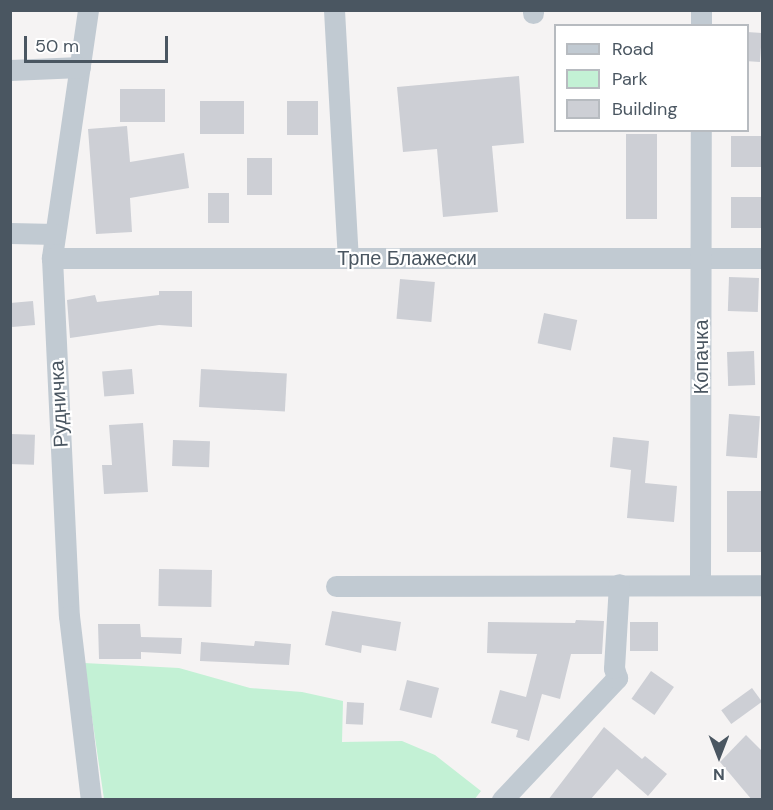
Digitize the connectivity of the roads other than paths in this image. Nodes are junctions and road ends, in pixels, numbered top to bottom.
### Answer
1 (88, 10) edge
2 (334, 10) edge
3 (80, 67) junction
4 (10, 70) edge
5 (701, 132) edge
6 (10, 233) edge
7 (55, 234) junction
8 (52, 258) junction
9 (348, 258) junction
10 (701, 258) junction
11 (762, 258) edge
12 (700, 583) junction
13 (619, 584) junction
14 (762, 585) edge
15 (336, 586) dead end
16 (91, 800) edge
17 (502, 800) edge

1 - 3 street, Рудничка
2 - 9 street
3 - 4 street
3 - 7 street, Рудничка
5 - 10 street, Копачка
6 - 7 street
7 - 8 street, Рудничка
8 - 9 street, Трпе Блажески
8 - 16 street, Рудничка
9 - 10 street, Трпе Блажески
10 - 11 street, Трпе Блажески
10 - 12 street, Копачка
12 - 13 street
12 - 14 street
13 - 15 street
13 - 17 street

